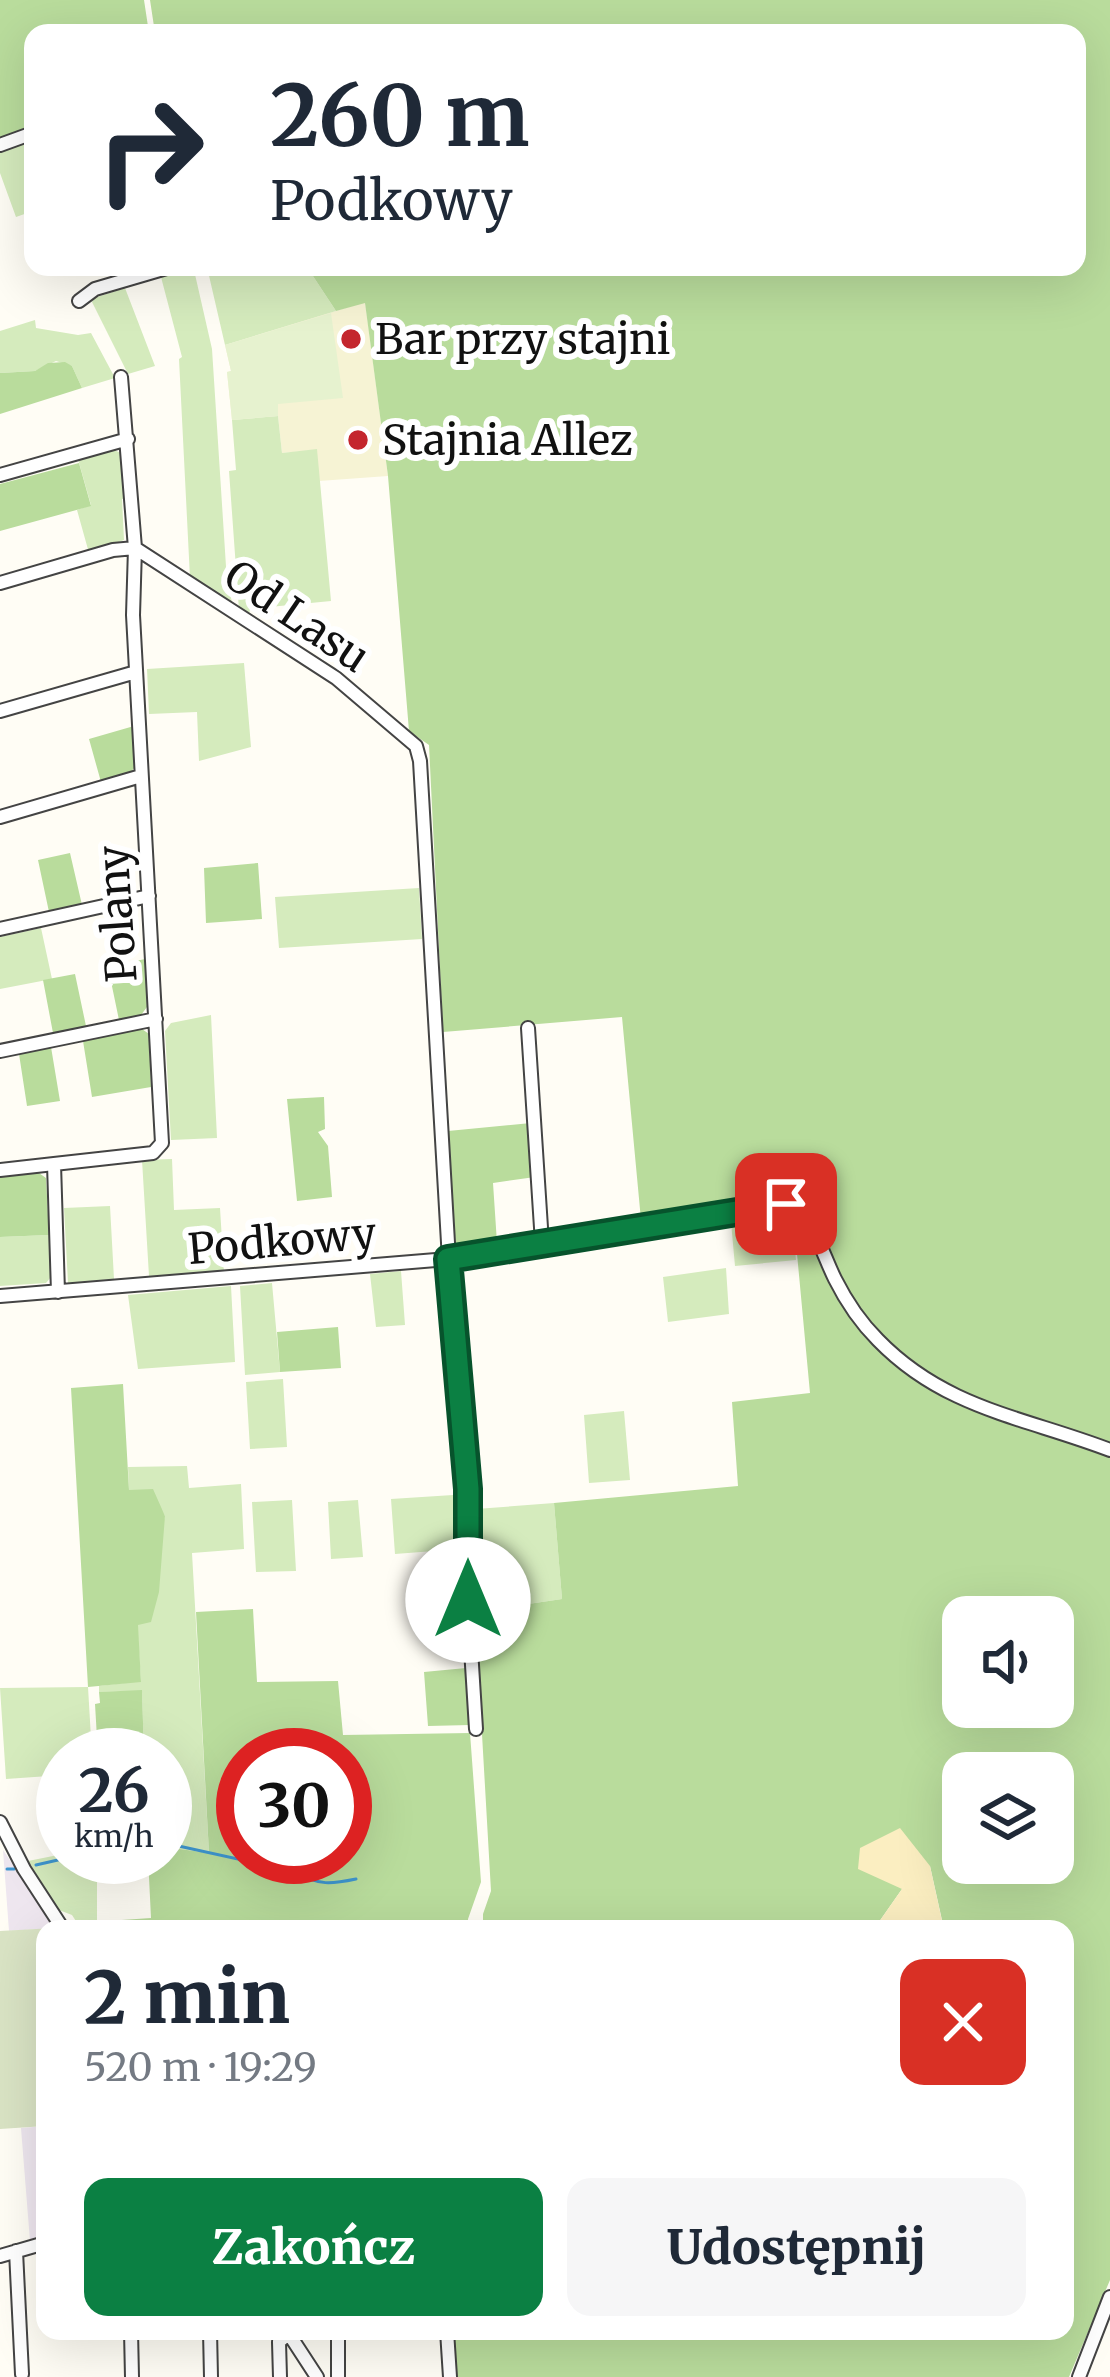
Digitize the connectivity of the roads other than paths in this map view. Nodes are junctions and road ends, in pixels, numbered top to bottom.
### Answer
1 (141, 276) edge
2 (79, 301) dead end
3 (122, 377) dead end
4 (128, 439) junction
5 (0, 475) edge
6 (136, 548) junction
7 (0, 583) edge
8 (136, 672) junction
9 (0, 711) edge
10 (141, 776) junction
11 (0, 818) edge
12 (149, 896) junction
13 (0, 929) edge
14 (156, 1019) junction
15 (528, 1028) dead end
16 (0, 1051) edge
17 (54, 1164) junction
18 (0, 1169) edge
19 (542, 1243) junction
20 (448, 1259) junction
21 (58, 1292) junction
22 (0, 1296) edge
23 (1110, 1450) edge
24 (476, 1729) dead end
25 (0, 1822) edge
26 (57, 1920) edge
27 (36, 2246) edge
28 (16, 2252) junction
29 (0, 2256) edge
30 (1110, 2297) edge
31 (131, 2340) edge
32 (210, 2340) edge
33 (281, 2340) edge
34 (293, 2340) edge
35 (338, 2340) edge
36 (448, 2340) edge
37 (22, 2374) edge
38 (132, 2377) edge
39 (211, 2377) edge
40 (280, 2377) edge
41 (317, 2377) edge
42 (338, 2377) edge
43 (450, 2377) edge
44 (1079, 2377) edge

1 - 2 street
3 - 4 street, Polany
4 - 5 street
4 - 6 street, Polany
6 - 7 street
6 - 8 street, Polany
6 - 20 street, Od Lasu
8 - 9 street
8 - 10 street, Polany
10 - 11 street
10 - 12 street, Polany
12 - 13 street
12 - 14 street, Polany
14 - 16 street
14 - 17 street, Polany
15 - 19 street
17 - 18 street
17 - 21 street
19 - 20 street, Podkowy
19 - 23 street, Podkowy
20 - 21 street, Podkowy
20 - 24 street
21 - 22 street, Podkowy
25 - 26 street
27 - 28 street
28 - 29 street
28 - 37 street
30 - 44 street
31 - 38 street
32 - 39 street
33 - 40 street
34 - 41 street
35 - 42 street
36 - 43 street

